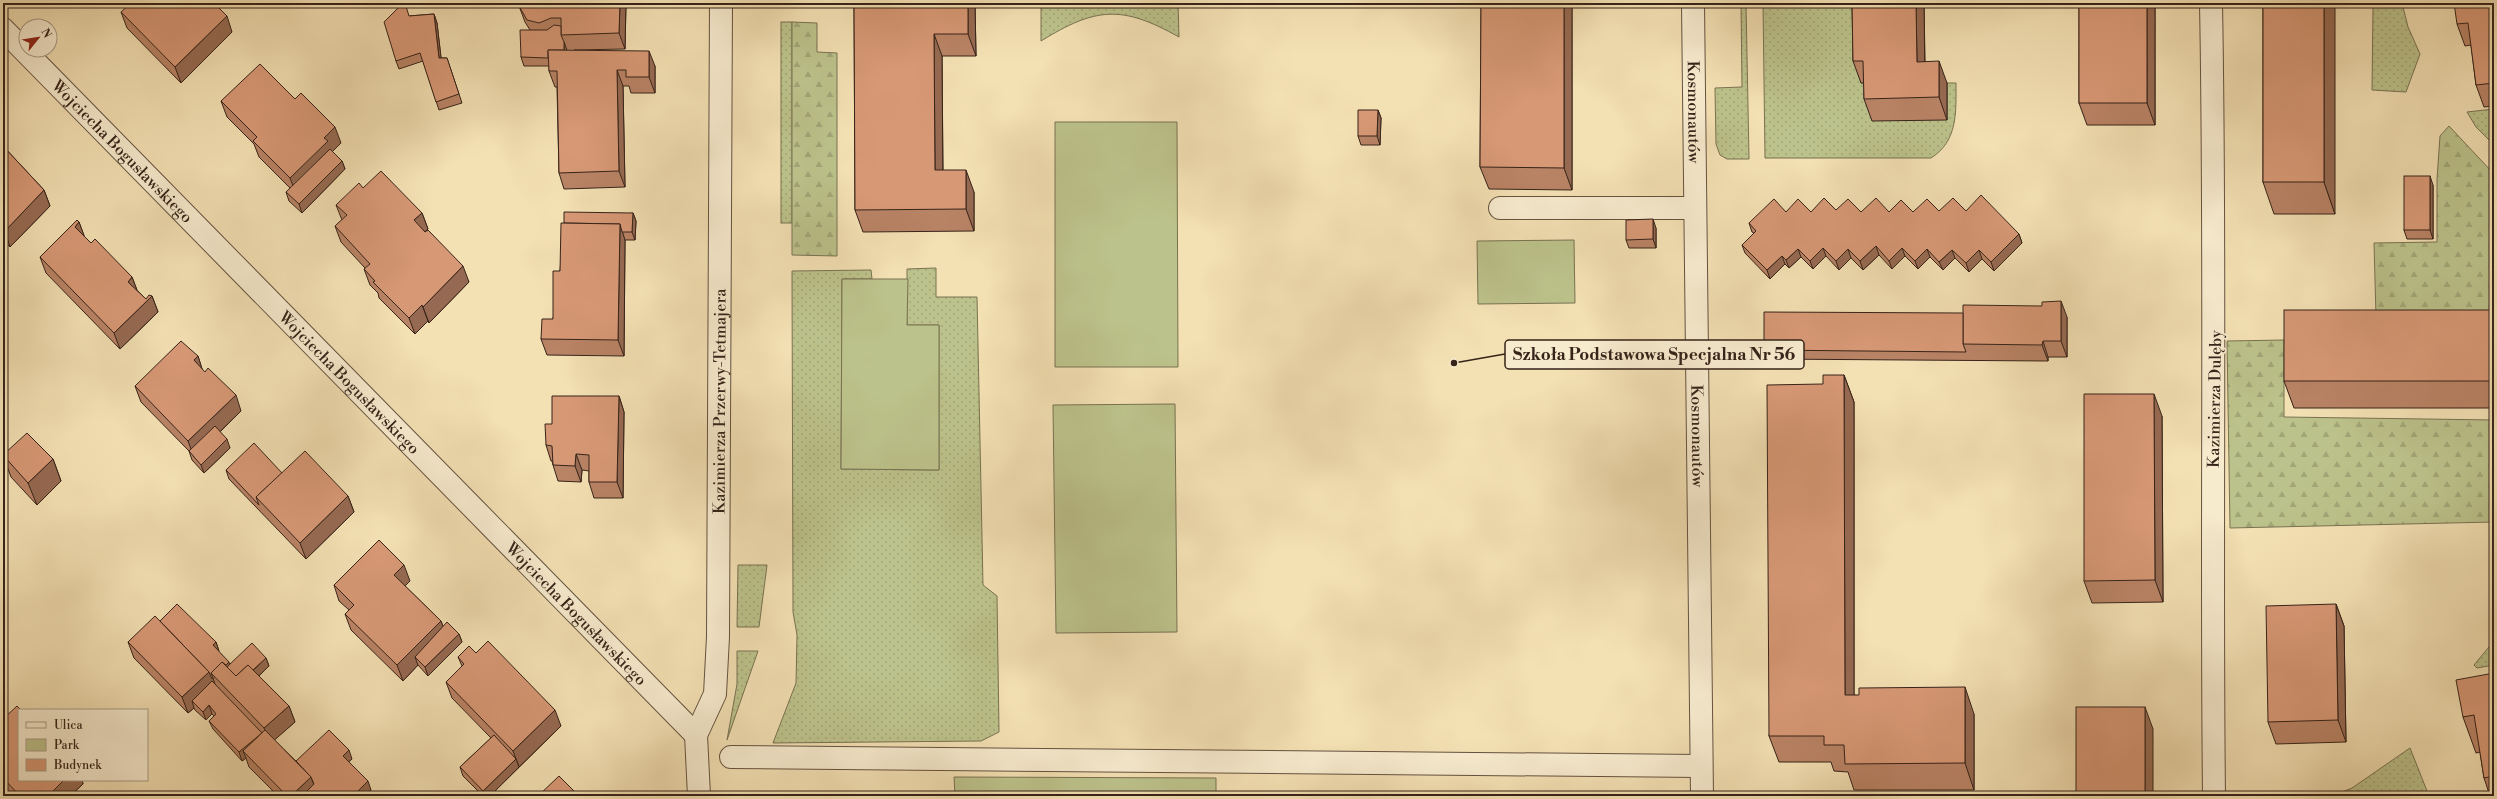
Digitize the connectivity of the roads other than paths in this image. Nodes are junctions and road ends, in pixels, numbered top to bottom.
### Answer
1 (721, 3) edge
2 (1693, 3) edge
3 (2211, 3) edge
4 (3, 29) edge
5 (1500, 208) dead end
6 (1694, 208) junction
7 (696, 735) junction
8 (731, 757) dead end
9 (1701, 766) junction
10 (699, 796) edge
11 (1702, 796) edge
12 (2214, 796) edge

1 - 7 street, Kazimierza Przerwy-Tetmajera
2 - 6 street, Kosmonautów
3 - 12 street, Kazimierza Dulęby
4 - 7 street, Wojciecha Bogusławskiego
5 - 6 street
6 - 9 street, Kosmonautów
7 - 10 street, Kazimierza Przerwy-Tetmajera
8 - 9 street
9 - 11 street, Kosmonautów

